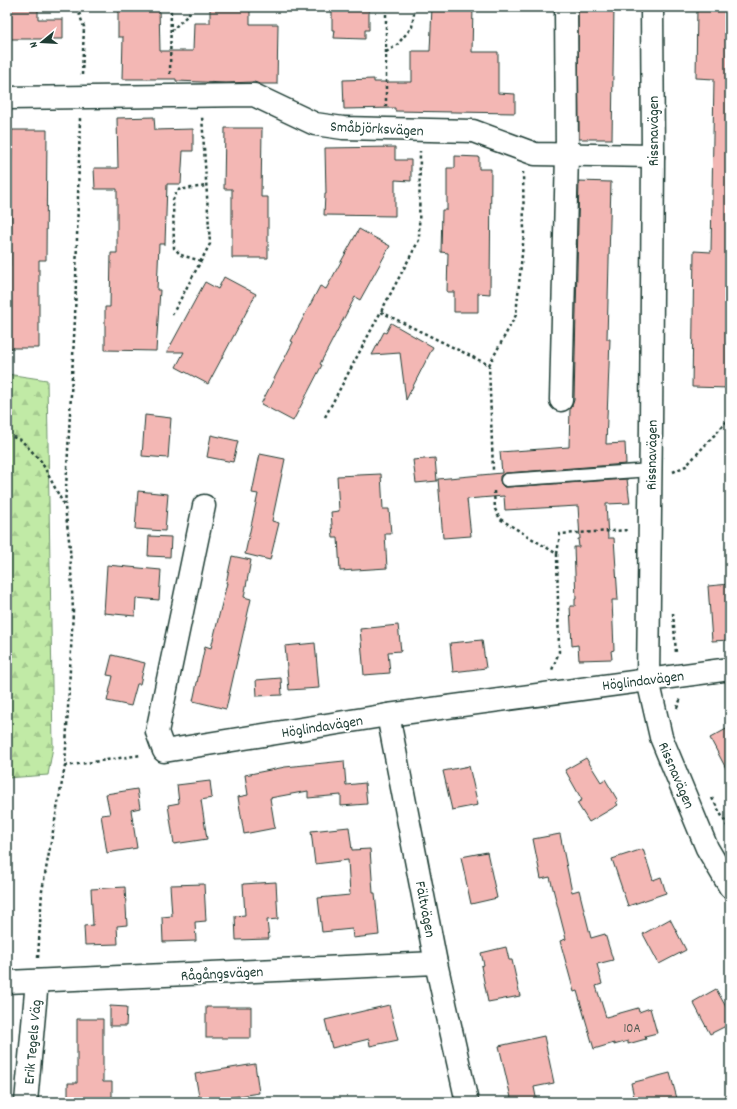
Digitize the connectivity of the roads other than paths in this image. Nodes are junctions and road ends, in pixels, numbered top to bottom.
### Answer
1 (566, 7) edge
2 (652, 7) edge
3 (7, 98) edge
4 (566, 154) junction
5 (653, 156) junction
6 (562, 400) dead end
7 (651, 476) junction
8 (507, 480) dead end
9 (204, 506) dead end
10 (730, 669) edge
11 (648, 680) junction
12 (388, 715) junction
13 (730, 887) edge
14 (436, 963) junction
15 (37, 981) junction
16 (7, 982) edge
17 (26, 1102) edge
18 (467, 1102) edge

1 - 4 street
2 - 5 street, Rissnavägen
3 - 4 street, Småbjörksvägen
4 - 5 street, Småbjörksvägen
4 - 6 street
5 - 7 street, Rissnavägen
7 - 8 lane
7 - 11 street, Rissnavägen
9 - 12 street, Höglindavägen
10 - 11 street, Höglindavägen
11 - 12 street, Höglindavägen
11 - 13 street, Rissnavägen
12 - 14 street, Fältvägen
14 - 15 street, Rågångsvägen
14 - 18 street, Fältvägen
15 - 16 street, Rågångsvägen
15 - 17 street, Erik Tegels Väg

